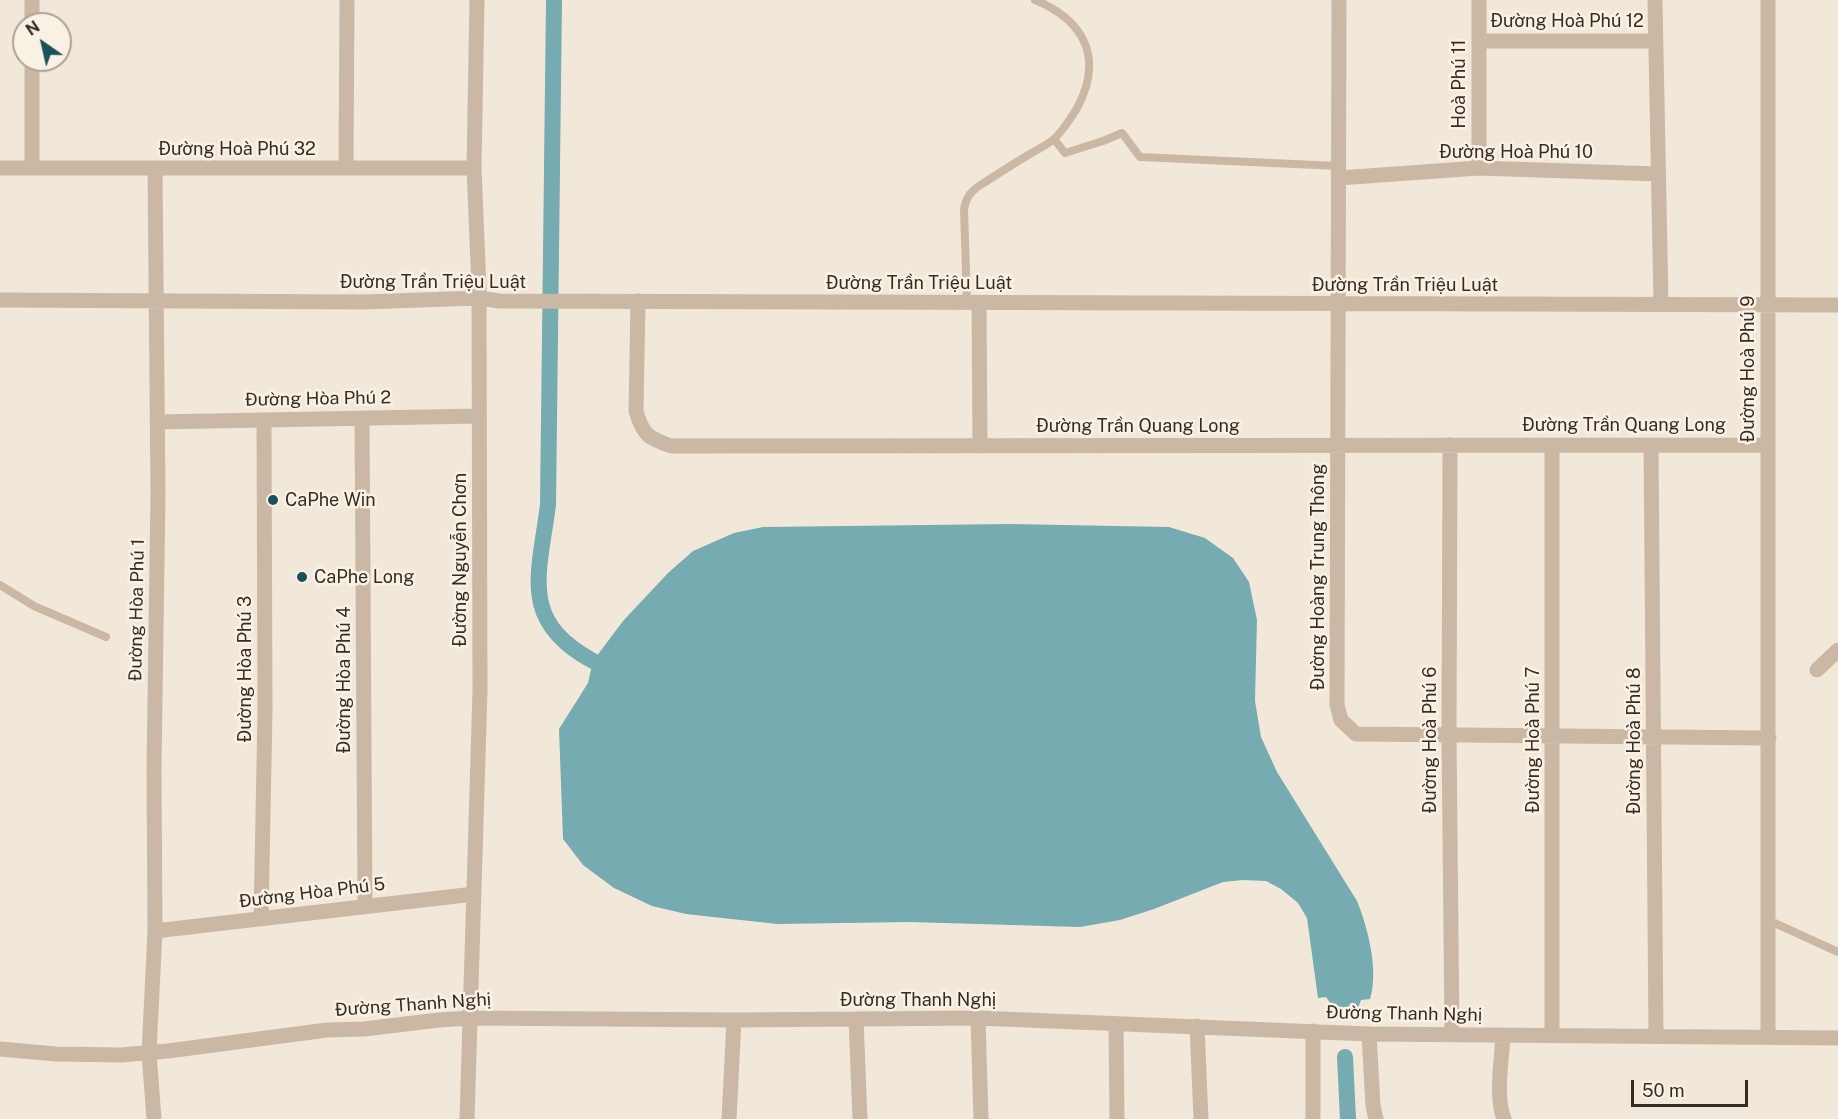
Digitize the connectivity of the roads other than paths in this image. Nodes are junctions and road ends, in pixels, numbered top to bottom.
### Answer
1 (347, 0) edge
2 (477, 0) edge
3 (1035, 0) edge
4 (1339, 0) edge
5 (1479, 0) edge
6 (1655, 0) edge
7 (1768, 0) edge
8 (1479, 41) junction
9 (1655, 41) junction
10 (32, 72) edge
11 (1054, 139) junction
12 (0, 168) edge
13 (33, 168) junction
14 (155, 168) junction
15 (346, 168) junction
16 (474, 168) junction
17 (1479, 168) junction
18 (1339, 172) junction
19 (1658, 174) junction
20 (479, 298) junction
21 (0, 300) edge
22 (155, 301) junction
23 (638, 301) junction
24 (973, 303) junction
25 (1661, 304) junction
26 (1768, 304) junction
27 (1338, 305) junction
28 (1838, 305) edge
29 (479, 416) junction
30 (362, 418) junction
31 (264, 420) junction
32 (157, 422) junction
33 (1338, 445) junction
34 (1450, 445) junction
35 (1552, 445) junction
36 (1651, 445) junction
37 (1768, 445) junction
38 (980, 446) junction
39 (0, 585) edge
40 (106, 637) dead end
41 (1838, 650) edge
42 (1817, 670) dead end
43 (1449, 736) junction
44 (1552, 737) junction
45 (1768, 738) junction
46 (1653, 739) junction
47 (474, 894) junction
48 (365, 906) junction
49 (261, 919) junction
50 (1768, 920) junction
51 (155, 931) junction
52 (1838, 952) edge
53 (470, 1018) junction
54 (978, 1018) junction
55 (856, 1019) junction
56 (734, 1020) junction
57 (1116, 1024) junction
58 (1197, 1026) junction
59 (1313, 1031) junction
60 (1369, 1034) junction
61 (1452, 1034) junction
62 (1503, 1035) junction
63 (1552, 1035) junction
64 (1656, 1036) junction
65 (1768, 1037) junction
66 (1838, 1038) edge
67 (0, 1049) edge
68 (149, 1053) junction
69 (154, 1119) edge
70 (467, 1119) edge
71 (729, 1119) edge
72 (860, 1119) edge
73 (981, 1119) edge
74 (1117, 1119) edge
75 (1200, 1119) edge
76 (1313, 1119) edge
77 (1376, 1119) edge
78 (1504, 1119) edge

1 - 15 street
2 - 16 street, Đường Nguyễn Chơn
3 - 11 lane
4 - 18 street, Đường Hoàng Trung Thông
5 - 8 street, Hoà Phú 11
6 - 9 street
7 - 26 street, Đường Hoà Phú 9
8 - 9 street, Đường Hoà Phú 12
8 - 17 street, Hoà Phú 11
9 - 19 street
10 - 13 street
11 - 18 lane
11 - 24 lane
12 - 13 street, Đường Hoà Phú 32
13 - 14 street, Đường Hoà Phú 32
14 - 15 street, Đường Hoà Phú 32
14 - 22 street, Đường Hòa Phú 1
15 - 16 street, Đường Hoà Phú 32
16 - 20 street, Đường Nguyễn Chơn
17 - 18 street, Đường Hoà Phú 10
17 - 19 street, Đường Hoà Phú 10
18 - 27 street, Đường Hoàng Trung Thông
19 - 25 street
20 - 22 street, Đường Trần Triệu Luật
20 - 23 street, Đường Trần Triệu Luật
20 - 29 street, Đường Nguyễn Chơn
21 - 22 street, Đường Trần Triệu Luật
22 - 32 street, Đường Hòa Phú 1
23 - 24 street, Đường Trần Triệu Luật
23 - 38 street, Đường Trần Quang Long
24 - 27 street, Đường Trần Triệu Luật
24 - 38 street
25 - 26 street, Đường Trần Triệu Luật
25 - 27 street, Đường Trần Triệu Luật
26 - 28 street, Đường Trần Triệu Luật
26 - 37 street, Đường Hoà Phú 9
27 - 33 street, Đường Hoàng Trung Thông
29 - 30 street, Đường Hòa Phú 2
29 - 47 street, Đường Nguyễn Chơn
30 - 31 street, Đường Hòa Phú 2
30 - 48 street, Đường Hòa Phú 4
31 - 32 street, Đường Hòa Phú 2
31 - 49 street, Đường Hòa Phú 3
32 - 51 street, Đường Hòa Phú 1
33 - 34 street, Đường Trần Quang Long
33 - 38 street, Đường Trần Quang Long
33 - 43 street, Đường Hoàng Trung Thông
34 - 35 street, Đường Trần Quang Long
34 - 43 street, Đường Hoà Phú 6
35 - 36 street, Đường Trần Quang Long
35 - 44 street, Đường Hoà Phú 7
36 - 37 street, Đường Trần Quang Long
36 - 46 street, Đường Hoà Phú 8
37 - 45 street, Đường Hoà Phú 9
39 - 40 lane
41 - 42 street
43 - 44 street, Đường Hoàng Trung Thông
43 - 61 street, Đường Hoà Phú 6
44 - 46 street, Đường Hoàng Trung Thông
44 - 63 street, Đường Hoà Phú 7
45 - 46 street, Đường Hoàng Trung Thông
45 - 50 street, Đường Hoà Phú 9
46 - 64 street, Đường Hoà Phú 8
47 - 48 street, Đường Hòa Phú 5
47 - 53 street, Đường Nguyễn Chơn
48 - 49 street, Đường Hòa Phú 5
49 - 51 street, Đường Hòa Phú 5
50 - 52 lane
50 - 65 street, Đường Hoà Phú 9
51 - 68 street, Đường Hòa Phú 1
53 - 56 street, Đường Thanh Nghị
53 - 68 street, Đường Thanh Nghị
53 - 70 street, Đường Nguyễn Chơn
54 - 55 street, Đường Thanh Nghị
54 - 57 street, Đường Thanh Nghị
54 - 73 street
55 - 56 street, Đường Thanh Nghị
55 - 72 street
56 - 71 street
57 - 58 street, Đường Thanh Nghị
57 - 74 street
58 - 59 street, Đường Thanh Nghị
58 - 75 street
59 - 60 street, Đường Thanh Nghị
59 - 76 street
60 - 61 street, Đường Thanh Nghị
60 - 77 street
61 - 62 street, Đường Thanh Nghị
62 - 63 street, Đường Thanh Nghị
62 - 78 street
63 - 64 street, Đường Thanh Nghị
64 - 65 street, Đường Thanh Nghị
65 - 66 street, Đường Thanh Nghị
67 - 68 street, Đường Thanh Nghị
68 - 69 street, Đường Hòa Phú 1

